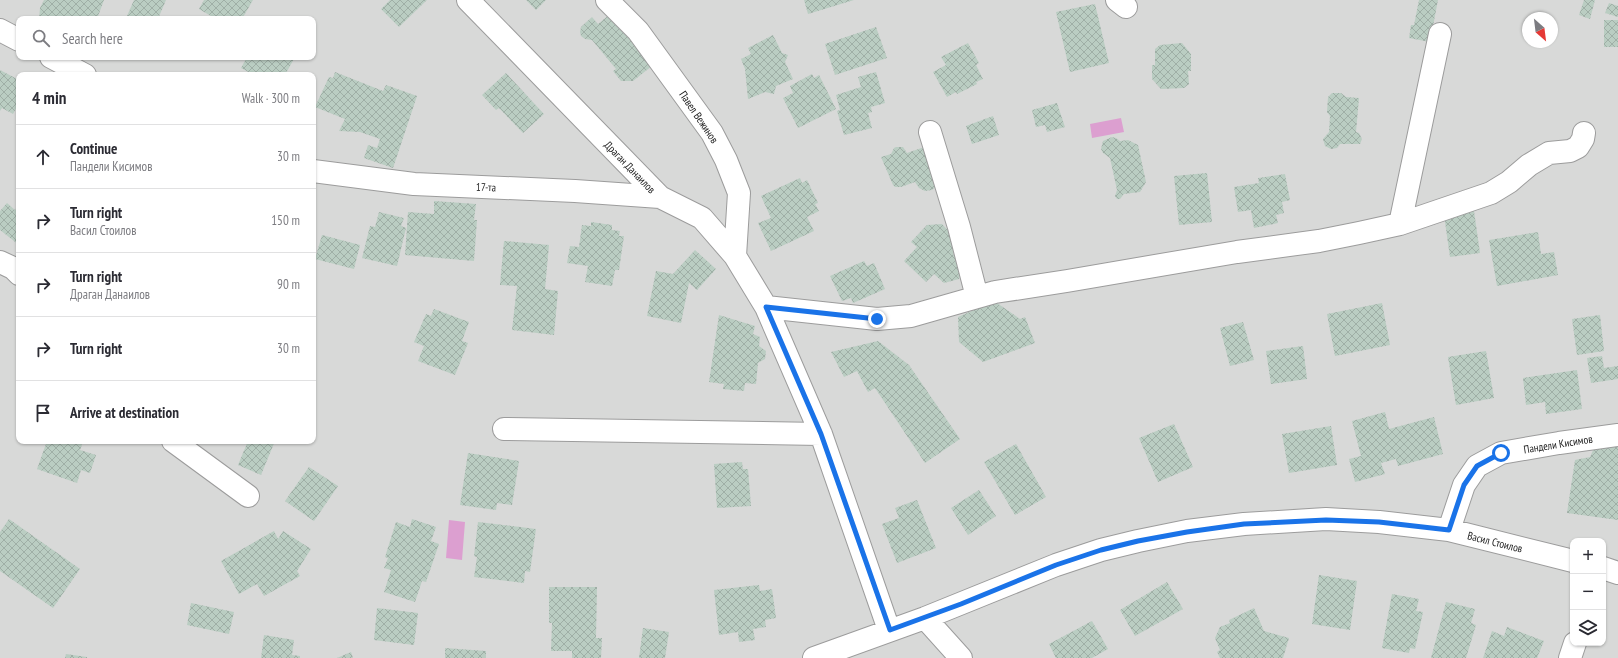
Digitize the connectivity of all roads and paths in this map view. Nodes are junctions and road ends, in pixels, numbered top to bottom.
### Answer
1 (468, 0) edge
2 (607, 0) edge
3 (0, 30) edge
4 (1440, 34) dead end
5 (16, 38) edge
6 (57, 60) edge
7 (79, 72) edge
8 (930, 132) dead end
9 (1584, 133) dead end
10 (316, 171) edge
11 (660, 197) junction
12 (1400, 224) junction
13 (736, 256) junction
14 (0, 262) edge
15 (16, 271) edge
16 (977, 297) junction
17 (766, 307) junction
18 (504, 429) dead end
19 (821, 434) junction
20 (1618, 435) edge
21 (177, 444) edge
22 (248, 496) dead end
23 (1449, 530) junction
24 (1570, 560) edge
25 (1606, 569) edge
26 (1618, 572) edge
27 (925, 618) junction
28 (890, 630) junction
29 (1574, 646) edge
30 (814, 658) edge
31 (961, 658) edge
32 (1570, 658) edge

1 - 11 street, Драган Данаилов
2 - 13 street, Павел Вежинов
3 - 5 street
4 - 12 street
6 - 7 street
8 - 16 street
9 - 12 street
10 - 11 street, 17-та
11 - 13 street, Драган Данаилов
12 - 16 street
13 - 17 street, Драган Данаилов
14 - 15 street
16 - 17 street
17 - 19 street, Драган Данаилов
18 - 19 street
19 - 28 street, Драган Данаилов
20 - 23 street, Пандели Кисимов
21 - 22 street
23 - 24 street, Васил Стоилов
23 - 27 street, Васил Стоилов
25 - 26 street
27 - 28 street, Васил Стоилов
27 - 31 street
28 - 30 street, Васил Стоилов
29 - 32 street

